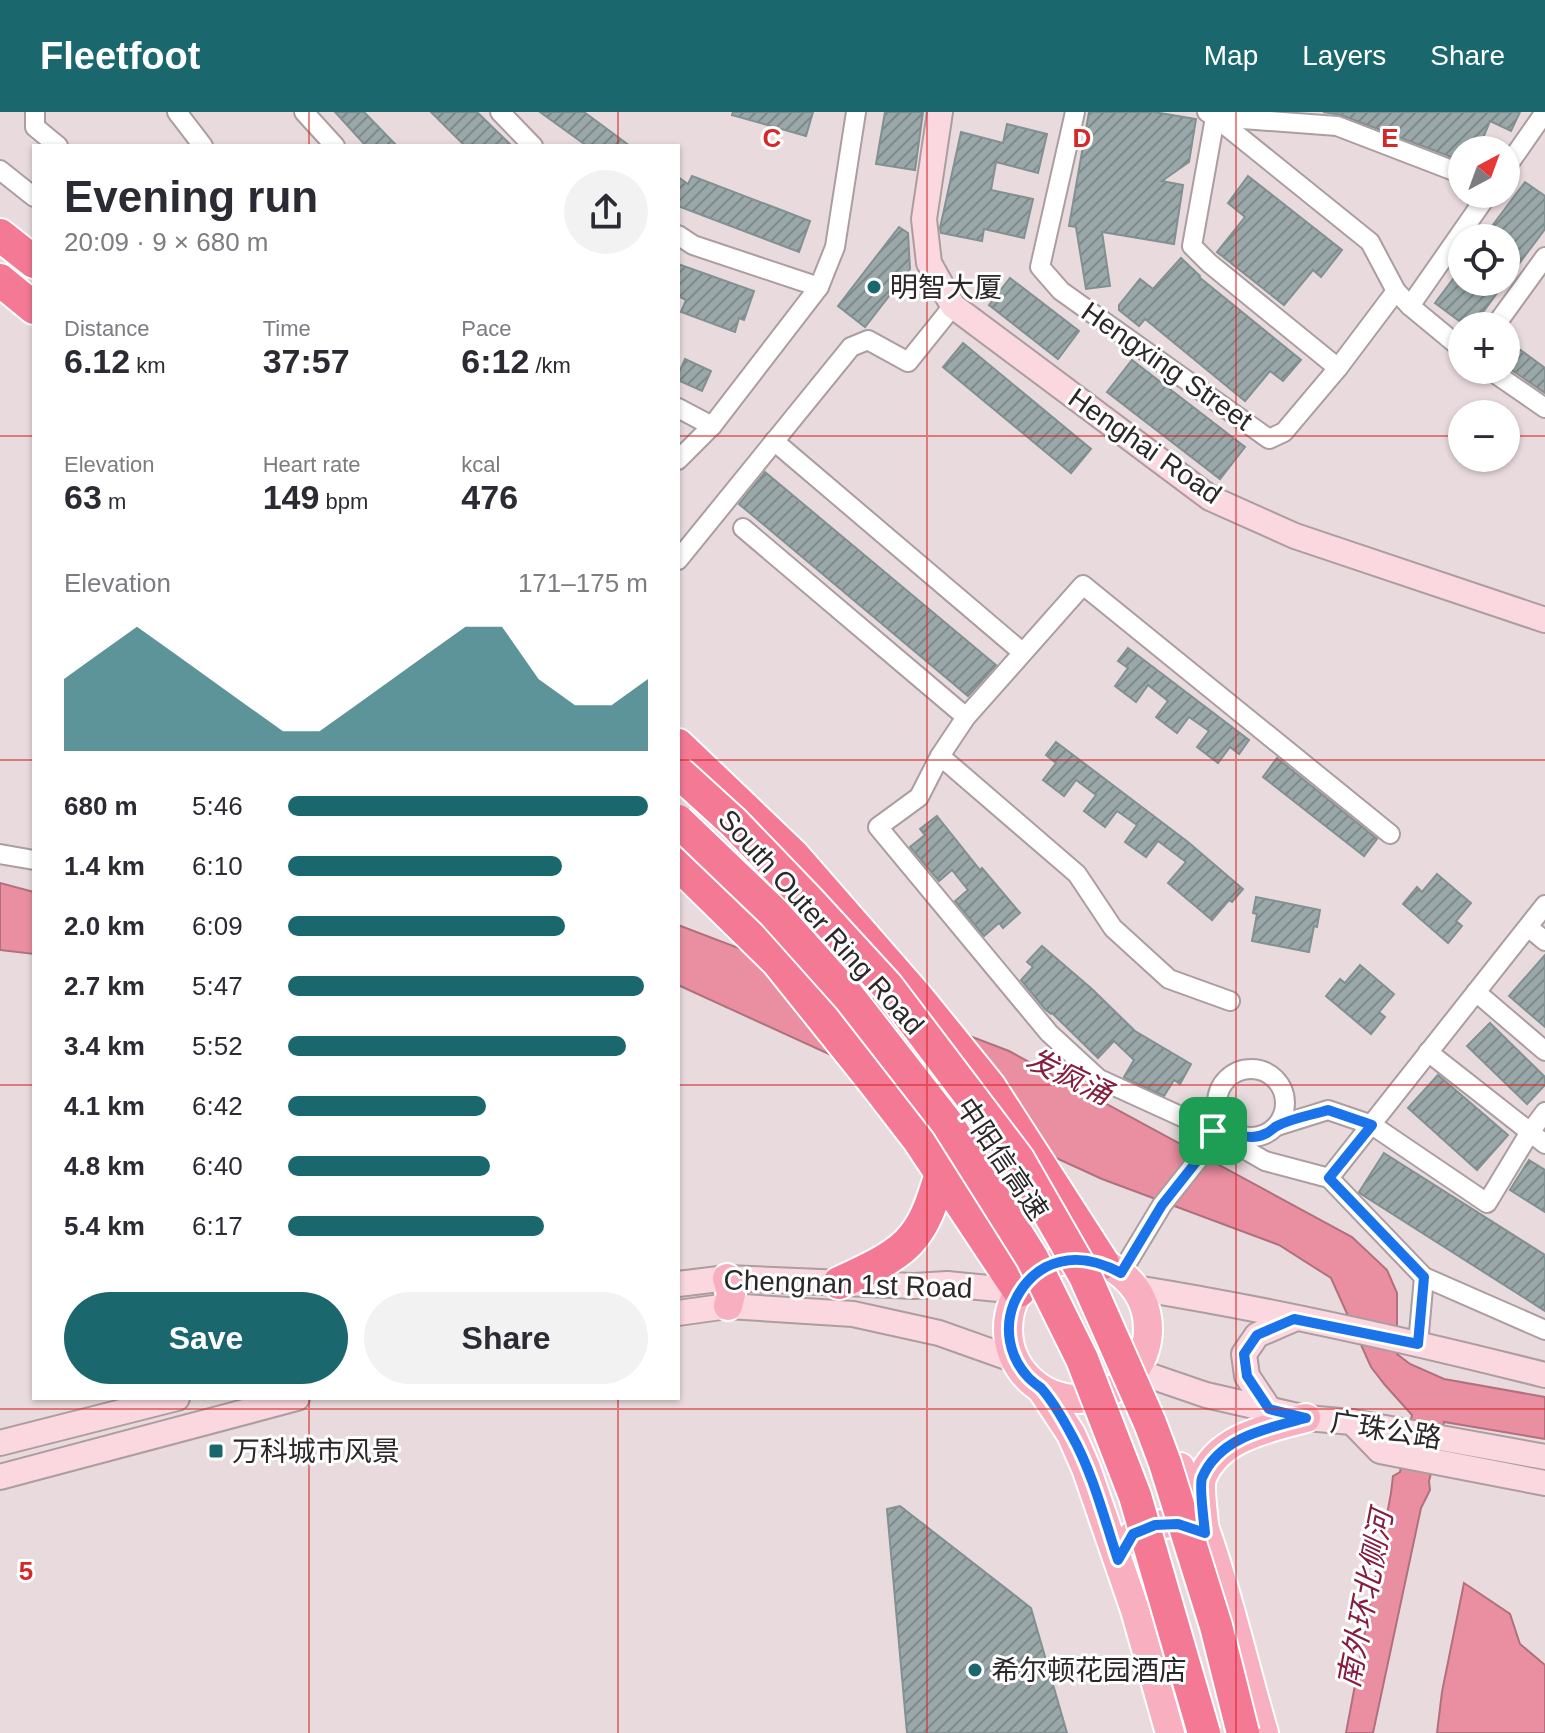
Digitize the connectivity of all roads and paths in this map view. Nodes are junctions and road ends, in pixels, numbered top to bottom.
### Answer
1 (35, 112) edge
2 (177, 112) edge
3 (304, 112) edge
4 (500, 112) edge
5 (856, 112) edge
6 (940, 112) edge
7 (1075, 112) edge
8 (1545, 112) edge
9 (1213, 114) edge
10 (56, 144) edge
11 (201, 144) edge
12 (333, 144) edge
13 (531, 144) edge
14 (1520, 148) edge
15 (1448, 169) edge
16 (0, 170) edge
17 (32, 195) edge
18 (1478, 208) edge
19 (0, 235) edge
20 (680, 236) edge
21 (0, 251) edge
22 (1545, 257) edge
23 (32, 260) edge
24 (32, 276) edge
25 (0, 280) edge
26 (819, 287) junction
27 (1396, 291) junction
28 (0, 300) edge
29 (32, 306) edge
30 (953, 306) junction
31 (1410, 306) junction
32 (1505, 312) edge
33 (32, 325) edge
34 (1448, 337) edge
35 (1338, 368) junction
36 (1510, 384) edge
37 (1545, 408) edge
38 (680, 409) edge
39 (712, 426) junction
40 (774, 441) junction
41 (680, 458) edge
42 (743, 528) dead end
43 (680, 558) edge
44 (1545, 620) edge
45 (1022, 652) junction
46 (966, 717) junction
47 (680, 747) edge
48 (940, 756) junction
49 (680, 774) edge
50 (680, 800) edge
51 (680, 823) edge
52 (1390, 834) dead end
53 (680, 849) edge
54 (0, 854) edge
55 (32, 860) edge
56 (680, 866) edge
57 (1545, 905) edge
58 (1528, 927) junction
59 (1545, 941) edge
60 (1476, 992) junction
61 (1230, 1001) dead end
62 (1545, 1051) edge
63 (1428, 1052) junction
64 (1545, 1112) edge
65 (1372, 1125) junction
66 (1277, 1126) junction
67 (1214, 1133) junction
68 (1537, 1138) edge
69 (1037, 1161) junction
70 (941, 1174) junction
71 (1329, 1178) junction
72 (1120, 1275) junction
73 (1424, 1277) junction
74 (727, 1278) junction
75 (839, 1283) junction
76 (680, 1284) edge
77 (1019, 1291) junction
78 (728, 1306) junction
79 (680, 1313) edge
80 (1294, 1319) junction
81 (1545, 1330) edge
82 (1418, 1344) junction
83 (1015, 1360) junction
84 (1136, 1371) junction
85 (1545, 1375) edge
86 (1042, 1390) junction
87 (169, 1400) edge
88 (289, 1400) edge
89 (1269, 1409) junction
90 (1306, 1418) junction
91 (1397, 1442) junction
92 (0, 1443) edge
93 (1545, 1457) edge
94 (0, 1477) edge
95 (1545, 1483) edge
96 (1205, 1533) junction
97 (1118, 1560) junction
98 (1170, 1733) edge
99 (1190, 1733) edge
100 (1204, 1733) edge
101 (1243, 1733) edge
102 (1253, 1733) edge
103 (1264, 1733) edge

1 - 10 street
2 - 11 street
3 - 12 street
4 - 13 street
5 - 26 street
6 - 30 main road, Henghai Road
7 - 35 street, Hengxing Street
8 - 14 street
9 - 15 street
9 - 27 street
9 - 35 street
16 - 17 street
18 - 31 street
19 - 23 highway
20 - 26 street
21 - 24 highway
22 - 32 street
25 - 29 highway
26 - 39 street
27 - 31 street
27 - 35 street, Hengxing Street
28 - 33 highway
30 - 40 street
30 - 44 main road, Henghai Road
31 - 34 street
36 - 37 street
38 - 39 street
39 - 41 street
40 - 43 street
40 - 45 street
42 - 46 street
45 - 46 street
45 - 52 street
46 - 48 street
47 - 69 highway
48 - 61 street
48 - 67 street
49 - 101 highway, South Outer Ring Road, bridge
50 - 102 highway, 中阳信高速, bridge
51 - 100 highway, South Outer Ring Road, bridge
53 - 99 highway, 中阳信高速
54 - 55 street
56 - 70 highway
57 - 58 street
58 - 59 street
58 - 60 street
60 - 62 street
60 - 63 street
63 - 65 street
63 - 68 street
64 - 68 street
65 - 66 street
65 - 68 street
65 - 71 street
66 - 67 street
66 - 67 street
67 - 71 street
67 - 72 street
69 - 70 highway
69 - 72 highway
70 - 75 highway
70 - 77 highway
71 - 73 street
72 - 77 main road
72 - 80 main road
72 - 84 main road
73 - 81 street
73 - 82 street
74 - 75 main road, Chengnan 1st Road
74 - 76 main road, Chengnan 1st Road
74 - 78 main road
75 - 77 main road, Chengnan 1st Road
77 - 83 main road
78 - 79 main road, Chengnan 1st Road
78 - 83 main road, Chengnan 1st Road
80 - 82 main road
80 - 89 main road
82 - 85 main road
83 - 86 main road
84 - 86 main road
84 - 89 main road, 广珠公路
84 - 96 main road
86 - 97 main road
87 - 92 main road
88 - 94 main road
89 - 90 main road, 广珠公路
90 - 91 main road, 广珠公路
90 - 96 main road
91 - 93 main road, 广珠公路
91 - 95 main road
96 - 97 main road
96 - 103 main road
97 - 98 main road

